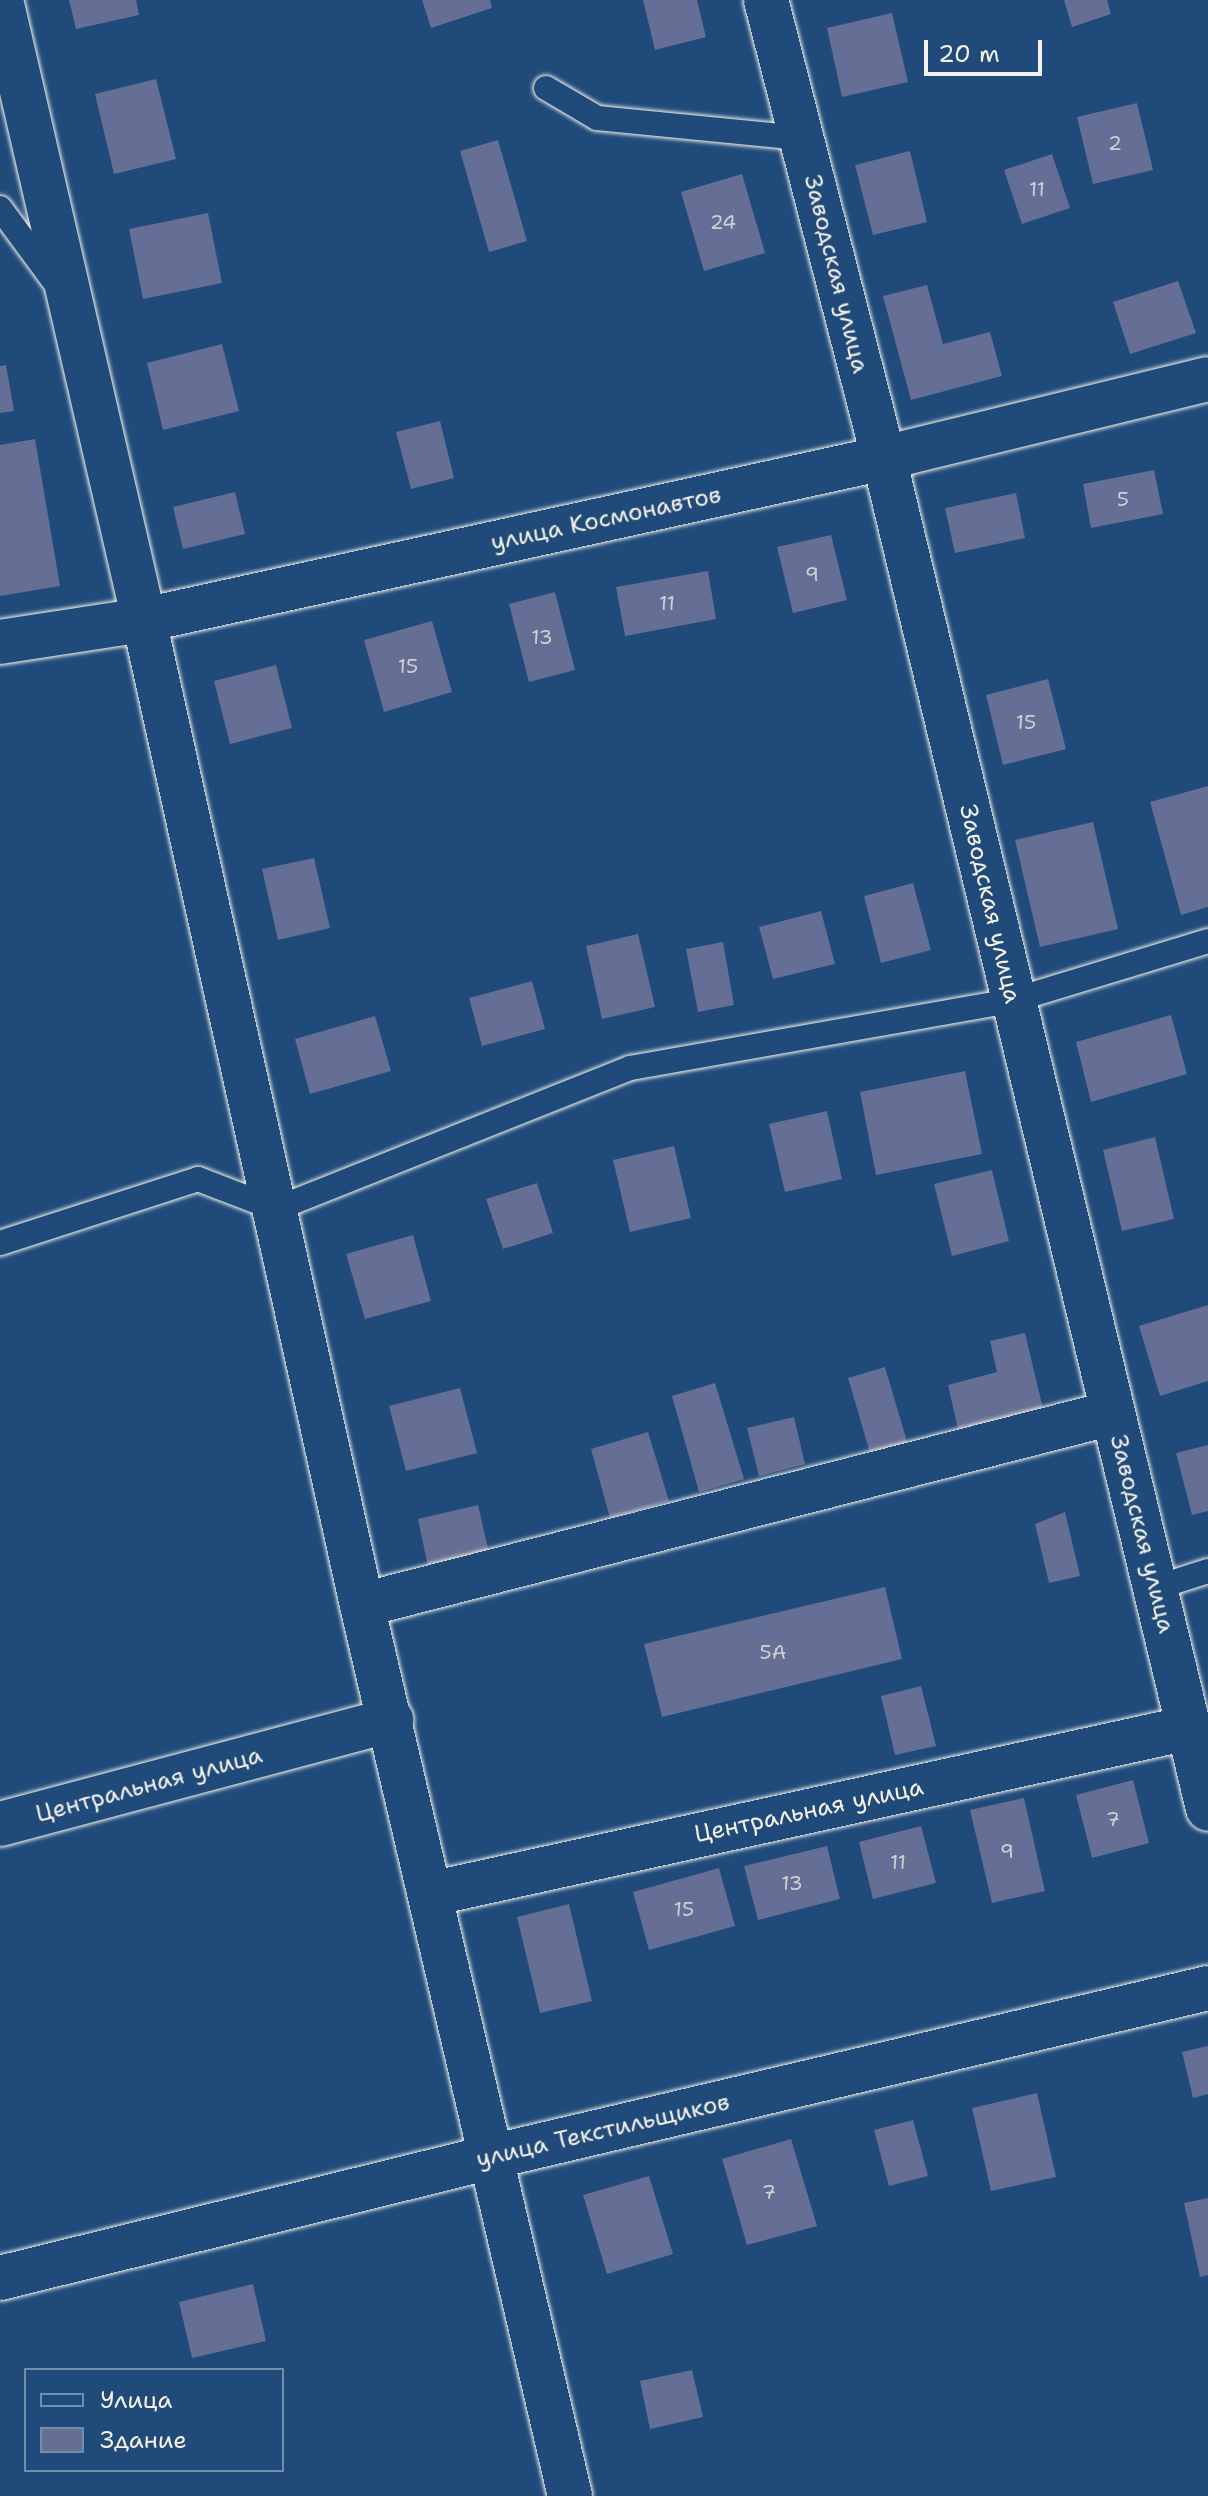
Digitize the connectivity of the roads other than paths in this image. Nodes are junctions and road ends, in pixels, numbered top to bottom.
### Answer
1 (1, 0) edge
2 (766, 0) edge
3 (546, 88) dead end
4 (801, 138) junction
5 (0, 208) edge
6 (72, 306) junction
7 (1208, 379) edge
8 (884, 458) junction
9 (144, 620) junction
10 (0, 642) edge
11 (1208, 941) edge
12 (1014, 1000) junction
13 (276, 1209) junction
14 (0, 1243) edge
15 (1112, 1413) junction
16 (1208, 1571) edge
17 (1155, 1588) junction
18 (362, 1605) junction
19 (391, 1720) junction
20 (1188, 1728) junction
21 (1208, 1809) edge
22 (0, 1824) edge
23 (430, 1894) junction
24 (1208, 1988) edge
25 (491, 2157) junction
26 (0, 2278) edge
27 (570, 2496) edge

1 - 6 street
2 - 4 street, Заводская улица
3 - 4 lane
4 - 8 street, Заводская улица
5 - 6 lane
6 - 9 street
7 - 8 street, улица Космонавтов
8 - 9 street, улица Космонавтов
8 - 12 street, Заводская улица
9 - 10 street, улица Космонавтов
9 - 13 street
11 - 12 lane
12 - 13 lane
12 - 15 street, Заводская улица
13 - 14 lane
13 - 18 street
15 - 17 street, Заводская улица
15 - 18 street
16 - 17 lane
17 - 20 street, Заводская улица
18 - 19 street
19 - 22 street, Центральная улица
19 - 23 street
20 - 21 street, Заводская улица
20 - 23 street, Центральная улица
23 - 25 street
24 - 25 street, улица Текстильщиков
25 - 26 street, улица Текстильщиков
25 - 27 street

